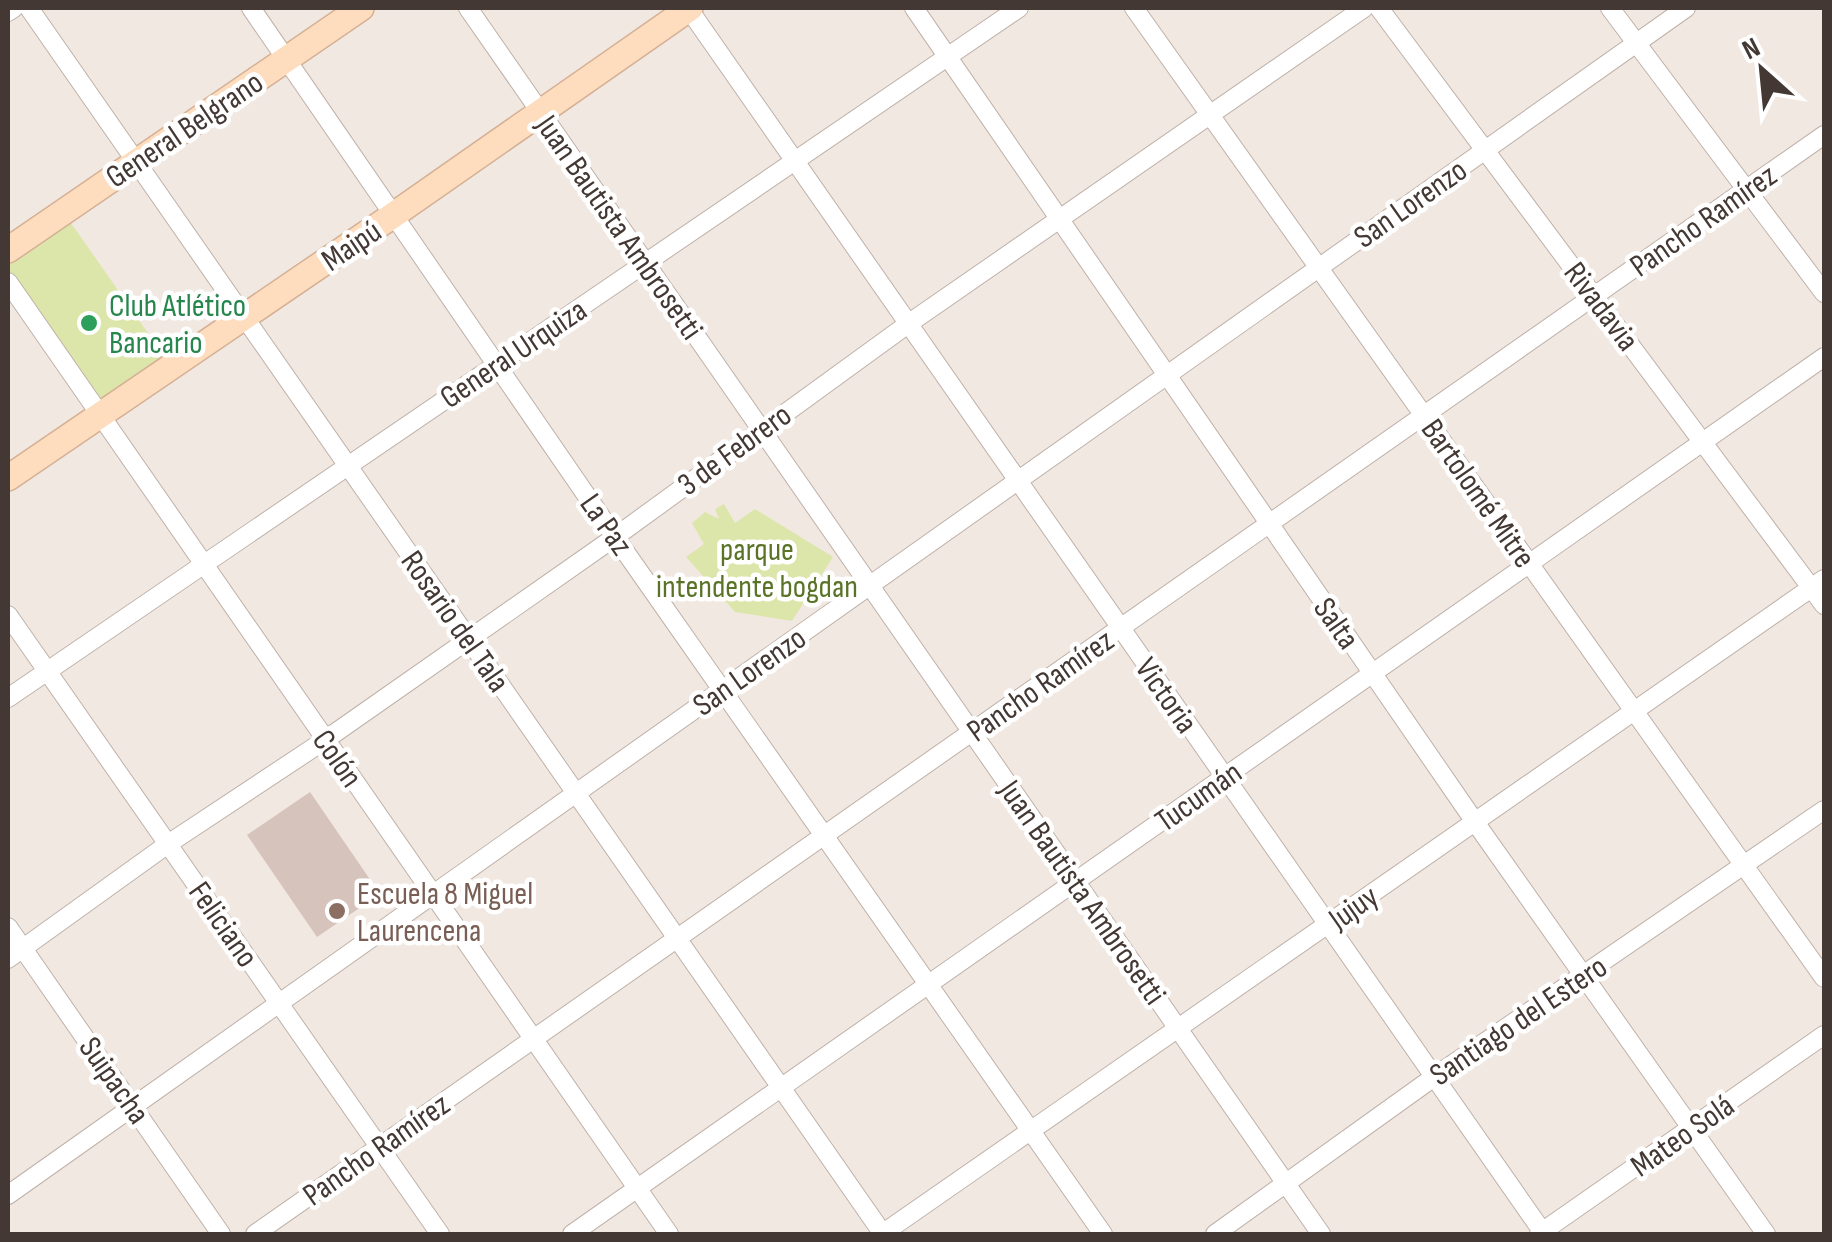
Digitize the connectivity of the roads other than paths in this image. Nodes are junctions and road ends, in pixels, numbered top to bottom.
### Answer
1 (14, 8) edge
2 (29, 8) edge
3 (251, 8) edge
4 (361, 8) edge
5 (468, 8) edge
6 (689, 8) edge
7 (914, 8) edge
8 (1019, 8) edge
9 (1134, 8) edge
10 (1364, 8) edge
11 (1379, 8) edge
12 (1610, 8) edge
13 (1686, 8) edge
14 (8, 12) edge
15 (1636, 43) junction
16 (948, 56) junction
17 (287, 59) junction
18 (540, 112) junction
19 (1211, 116) junction
20 (1824, 135) edge
21 (1485, 150) junction
22 (795, 160) junction
23 (136, 162) junction
24 (1746, 190) junction
25 (395, 214) junction
26 (1060, 220) junction
27 (8, 250) edge
28 (646, 262) junction
29 (1319, 267) junction
30 (8, 282) edge
31 (1824, 293) edge
32 (1594, 296) junction
33 (245, 318) junction
34 (908, 324) junction
35 (1824, 357) edge
36 (497, 364) junction
37 (1167, 375) junction
38 (1424, 415) junction
39 (101, 416) junction
40 (761, 428) junction
41 (1703, 442) junction
42 (348, 466) junction
43 (8, 478) edge
44 (1018, 480) junction
45 (1269, 524) junction
46 (615, 537) junction
47 (204, 564) junction
48 (1530, 564) junction
49 (1818, 584) edge
50 (870, 585) junction
51 (1824, 605) edge
52 (8, 615) edge
53 (1121, 628) junction
54 (469, 640) junction
55 (47, 671) junction
56 (1372, 674) junction
57 (723, 689) junction
58 (8, 698) edge
59 (1635, 711) junction
60 (972, 732) junction
61 (326, 740) junction
62 (1225, 777) junction
63 (576, 793) junction
64 (1824, 810) edge
65 (1475, 822) junction
66 (826, 834) junction
67 (168, 844) junction
68 (1744, 866) junction
69 (1076, 882) junction
70 (433, 895) junction
71 (1328, 924) junction
72 (8, 927) edge
73 (677, 938) junction
74 (15, 954) edge
75 (1583, 976) junction
76 (1824, 978) edge
77 (931, 984) junction
78 (279, 1003) junction
79 (1178, 1029) junction
80 (1824, 1036) edge
81 (533, 1039) junction
82 (1434, 1077) junction
83 (781, 1088) junction
84 (133, 1107) junction
85 (1692, 1129) junction
86 (1032, 1130) junction
87 (379, 1147) junction
88 (1285, 1182) junction
89 (637, 1189) junction
90 (8, 1195) edge
91 (220, 1234) edge
92 (254, 1234) edge
93 (440, 1234) edge
94 (572, 1234) edge
95 (669, 1234) edge
96 (882, 1234) edge
97 (1103, 1234) edge
98 (1215, 1234) edge
99 (1321, 1234) edge
100 (1542, 1234) edge
101 (1766, 1234) edge

1 - 14 street
2 - 23 street, Rosario del Tala
3 - 17 street, La Paz
4 - 17 street, General Belgrano
5 - 18 street, Juan Bautista Ambrosetti
6 - 18 street, Maipú
6 - 22 street, Victoria
7 - 16 street, Salta
8 - 16 street, General Urquiza
9 - 19 street, Bartolomé Mitre
10 - 19 street, 3 de Febrero
11 - 21 street, Rivadavia
12 - 15 street
13 - 15 street, San Lorenzo
15 - 21 street, San Lorenzo
15 - 24 street
16 - 22 street, General Urquiza
16 - 26 street, Salta
17 - 23 street, General Belgrano
17 - 25 street, La Paz
18 - 25 street, Maipú
18 - 28 street, Juan Bautista Ambrosetti
19 - 26 street, 3 de Febrero
19 - 29 street, Bartolomé Mitre
20 - 24 street, Pancho Ramírez
21 - 29 street, San Lorenzo
21 - 32 street, Rivadavia
22 - 28 street, General Urquiza
22 - 34 street, Victoria
23 - 27 street, General Belgrano
23 - 33 street, Rosario del Tala
24 - 31 street
24 - 32 street, Pancho Ramírez
25 - 33 street, Maipú
25 - 36 street, La Paz
26 - 34 street, 3 de Febrero
26 - 37 street, Salta
28 - 36 street, General Urquiza
28 - 40 street, Juan Bautista Ambrosetti
29 - 37 street, San Lorenzo
29 - 38 street, Bartolomé Mitre
30 - 39 street, Colón
32 - 38 street, Pancho Ramírez
32 - 41 street, Rivadavia
33 - 39 street, Maipú
33 - 42 street, Rosario del Tala
34 - 40 street, 3 de Febrero
34 - 44 street, Victoria
35 - 41 street, Tucumán
36 - 42 street, General Urquiza
36 - 46 street, La Paz
37 - 44 street, San Lorenzo
37 - 45 street, Salta
38 - 45 street, Pancho Ramírez
38 - 48 street, Bartolomé Mitre
39 - 43 street, Maipú
39 - 47 street, Colón
40 - 46 street, 3 de Febrero
40 - 50 street, Juan Bautista Ambrosetti
41 - 48 street, Tucumán
41 - 49 street, Rivadavia
42 - 47 street, General Urquiza
42 - 54 street, Rosario del Tala
44 - 50 street, San Lorenzo
44 - 53 street, Victoria
45 - 53 street, Pancho Ramírez
45 - 56 street, Salta
46 - 54 street, 3 de Febrero
46 - 57 street, La Paz
47 - 55 street, General Urquiza
47 - 61 street, Colón
48 - 56 street, Tucumán
48 - 59 street, Bartolomé Mitre
49 - 51 street, Rivadavia
49 - 59 street, Jujuy
50 - 57 street, San Lorenzo
50 - 60 street, Juan Bautista Ambrosetti
52 - 55 street, Feliciano
53 - 60 street, Pancho Ramírez
53 - 62 street, Victoria
54 - 61 street, 3 de Febrero
54 - 63 street, Rosario del Tala
55 - 58 street, General Urquiza
55 - 67 street, Feliciano
56 - 62 street, Tucumán
56 - 65 street, Salta
57 - 63 street, San Lorenzo
57 - 66 street, La Paz
59 - 65 street, Jujuy
59 - 68 street, Bartolomé Mitre
60 - 66 street, Pancho Ramírez
60 - 69 street, Juan Bautista Ambrosetti
61 - 67 street, 3 de Febrero
61 - 70 street, Colón
62 - 69 street, Tucumán
62 - 71 street, Victoria
63 - 70 street, San Lorenzo
63 - 73 street, Rosario del Tala
64 - 68 street, Santiago del Estero
65 - 71 street, Jujuy
65 - 75 street, Salta
66 - 73 street, Pancho Ramírez
66 - 77 street, La Paz
67 - 74 street, 3 de Febrero
67 - 78 street, Feliciano
68 - 75 street, Santiago del Estero
68 - 76 street, Bartolomé Mitre
69 - 77 street, Tucumán
69 - 79 street, Juan Bautista Ambrosetti
70 - 78 street, San Lorenzo
70 - 81 street, Colón
71 - 79 street, Jujuy
71 - 82 street, Victoria
72 - 74 street, Suipacha
73 - 81 street, Pancho Ramírez
73 - 83 street, Rosario del Tala
74 - 84 street, Suipacha
75 - 82 street, Santiago del Estero
75 - 85 street, Salta
77 - 83 street, Tucumán
77 - 86 street, La Paz
78 - 84 street, San Lorenzo
78 - 87 street, Feliciano
79 - 86 street, Jujuy
79 - 88 street, Juan Bautista Ambrosetti
80 - 85 street, Mateo Solá
81 - 87 street, Pancho Ramírez
81 - 89 street, Colón
82 - 88 street, Santiago del Estero
82 - 100 street, Victoria
83 - 89 street, Tucumán
83 - 96 street, Rosario del Tala
84 - 90 street, San Lorenzo
84 - 91 street, Suipacha
85 - 100 street, Mateo Solá
85 - 101 street, Salta
86 - 96 street, Jujuy
86 - 97 street, La Paz
87 - 92 street, Pancho Ramírez
87 - 93 street, Feliciano
88 - 98 street, Santiago del Estero
88 - 99 street, Juan Bautista Ambrosetti
89 - 94 street, Tucumán
89 - 95 street, Colón

